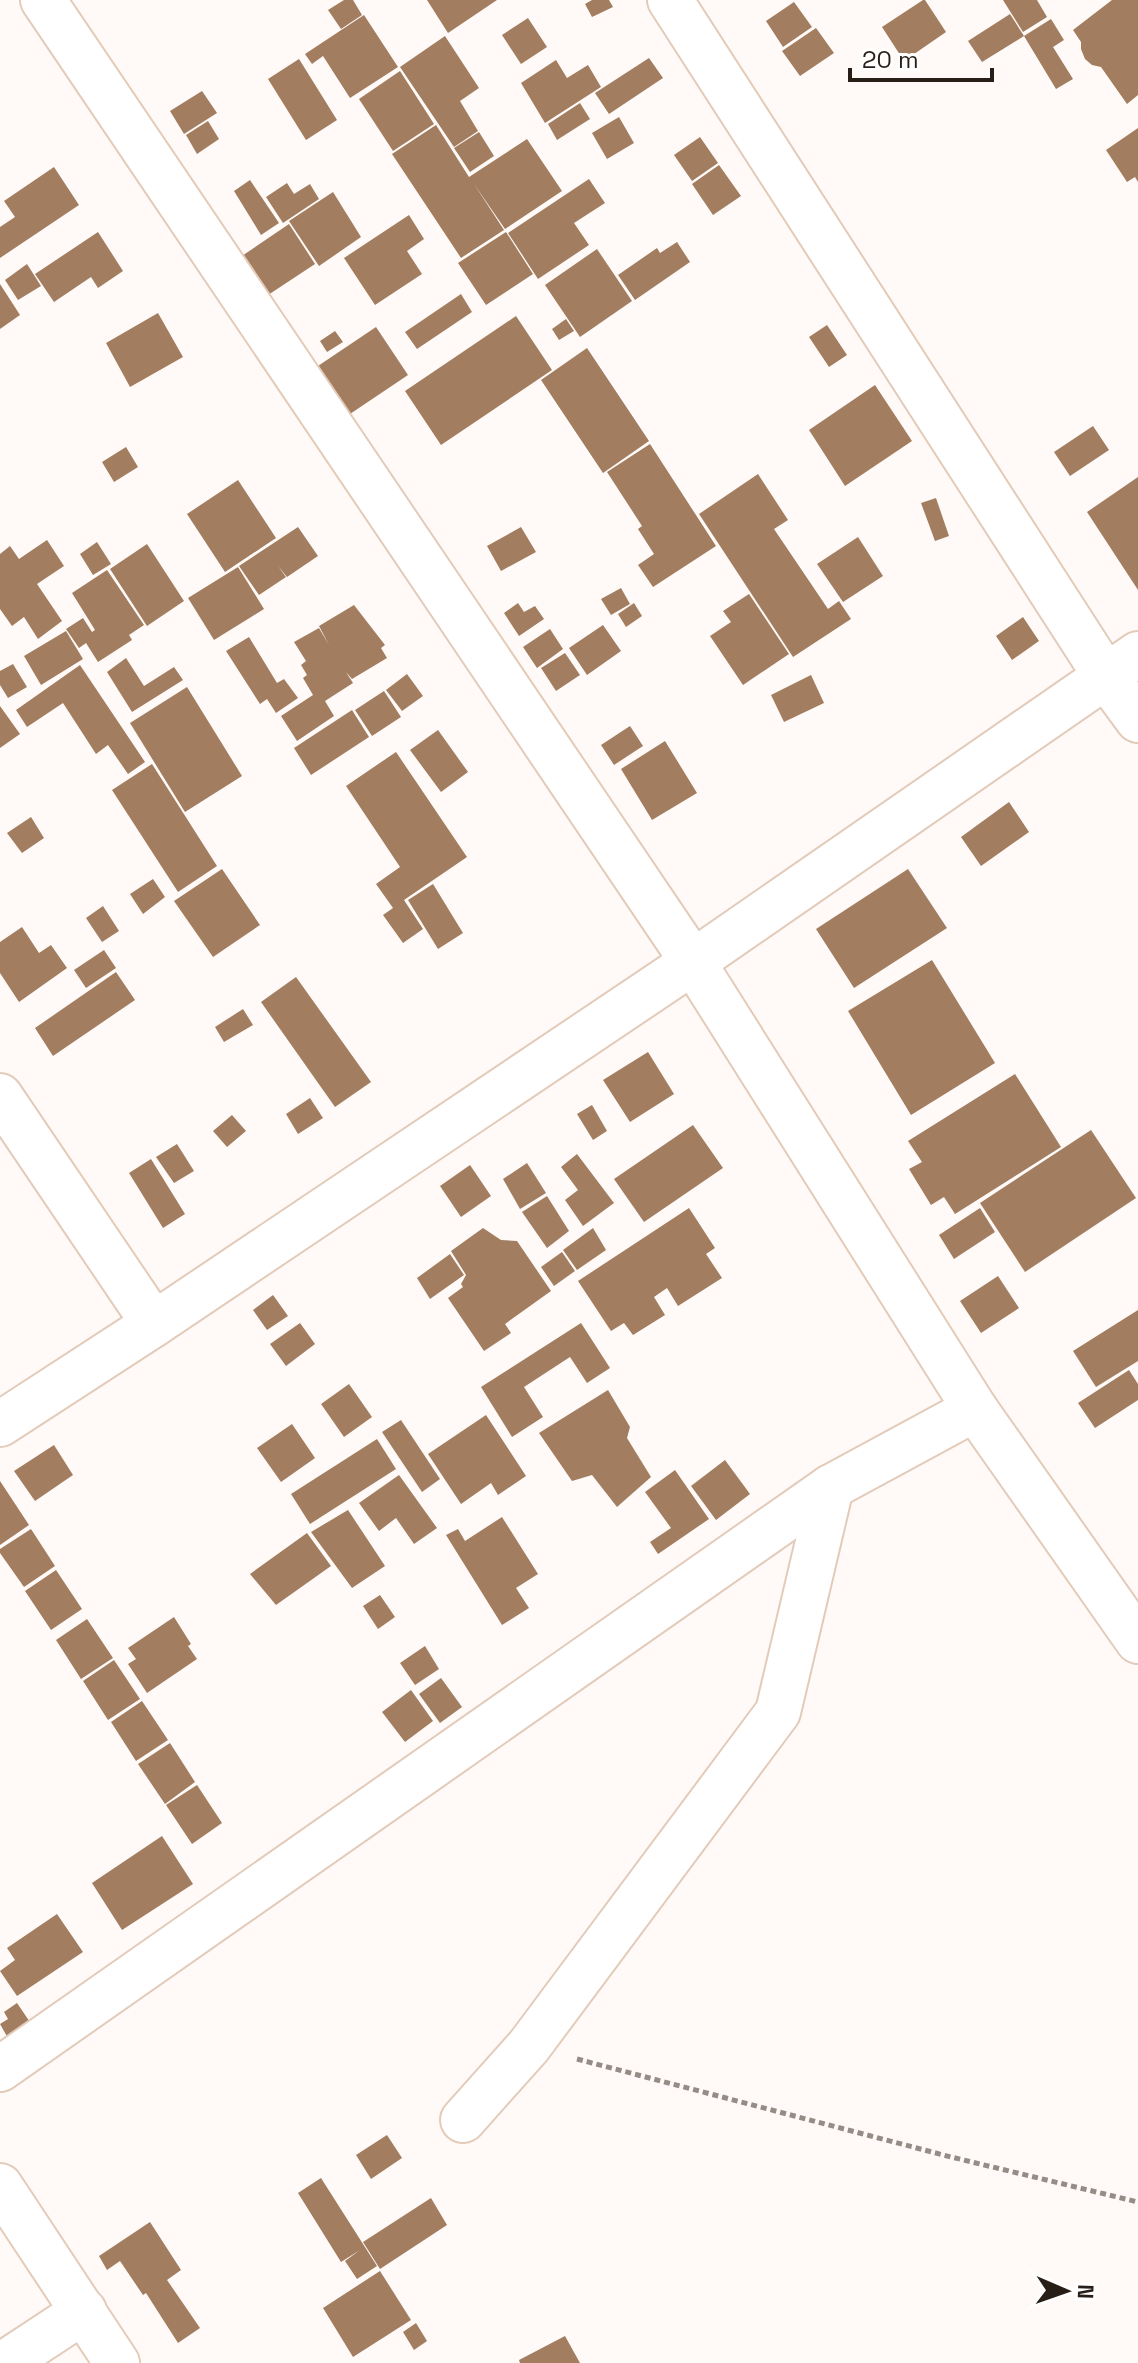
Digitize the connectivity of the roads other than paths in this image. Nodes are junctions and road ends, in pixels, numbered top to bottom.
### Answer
1 (43, 0) edge
2 (670, 0) edge
3 (1122, 664) edge
4 (1138, 720) edge
5 (693, 962) junction
6 (0, 1096) edge
7 (154, 1324) junction
8 (975, 1409) junction
9 (0, 1424) edge
10 (831, 1487) junction
11 (1138, 1641) edge
12 (0, 2069) edge
13 (463, 2120) dead end
14 (0, 2186) edge
15 (84, 2311) junction
16 (5, 2363) edge
17 (117, 2363) edge

1 - 5 street
2 - 3 street
3 - 4 street
3 - 5 street
5 - 7 street
5 - 8 street
6 - 7 street
7 - 9 street
8 - 10 street
8 - 11 street
10 - 12 street
10 - 13 street
14 - 15 street
15 - 16 street
15 - 17 street

